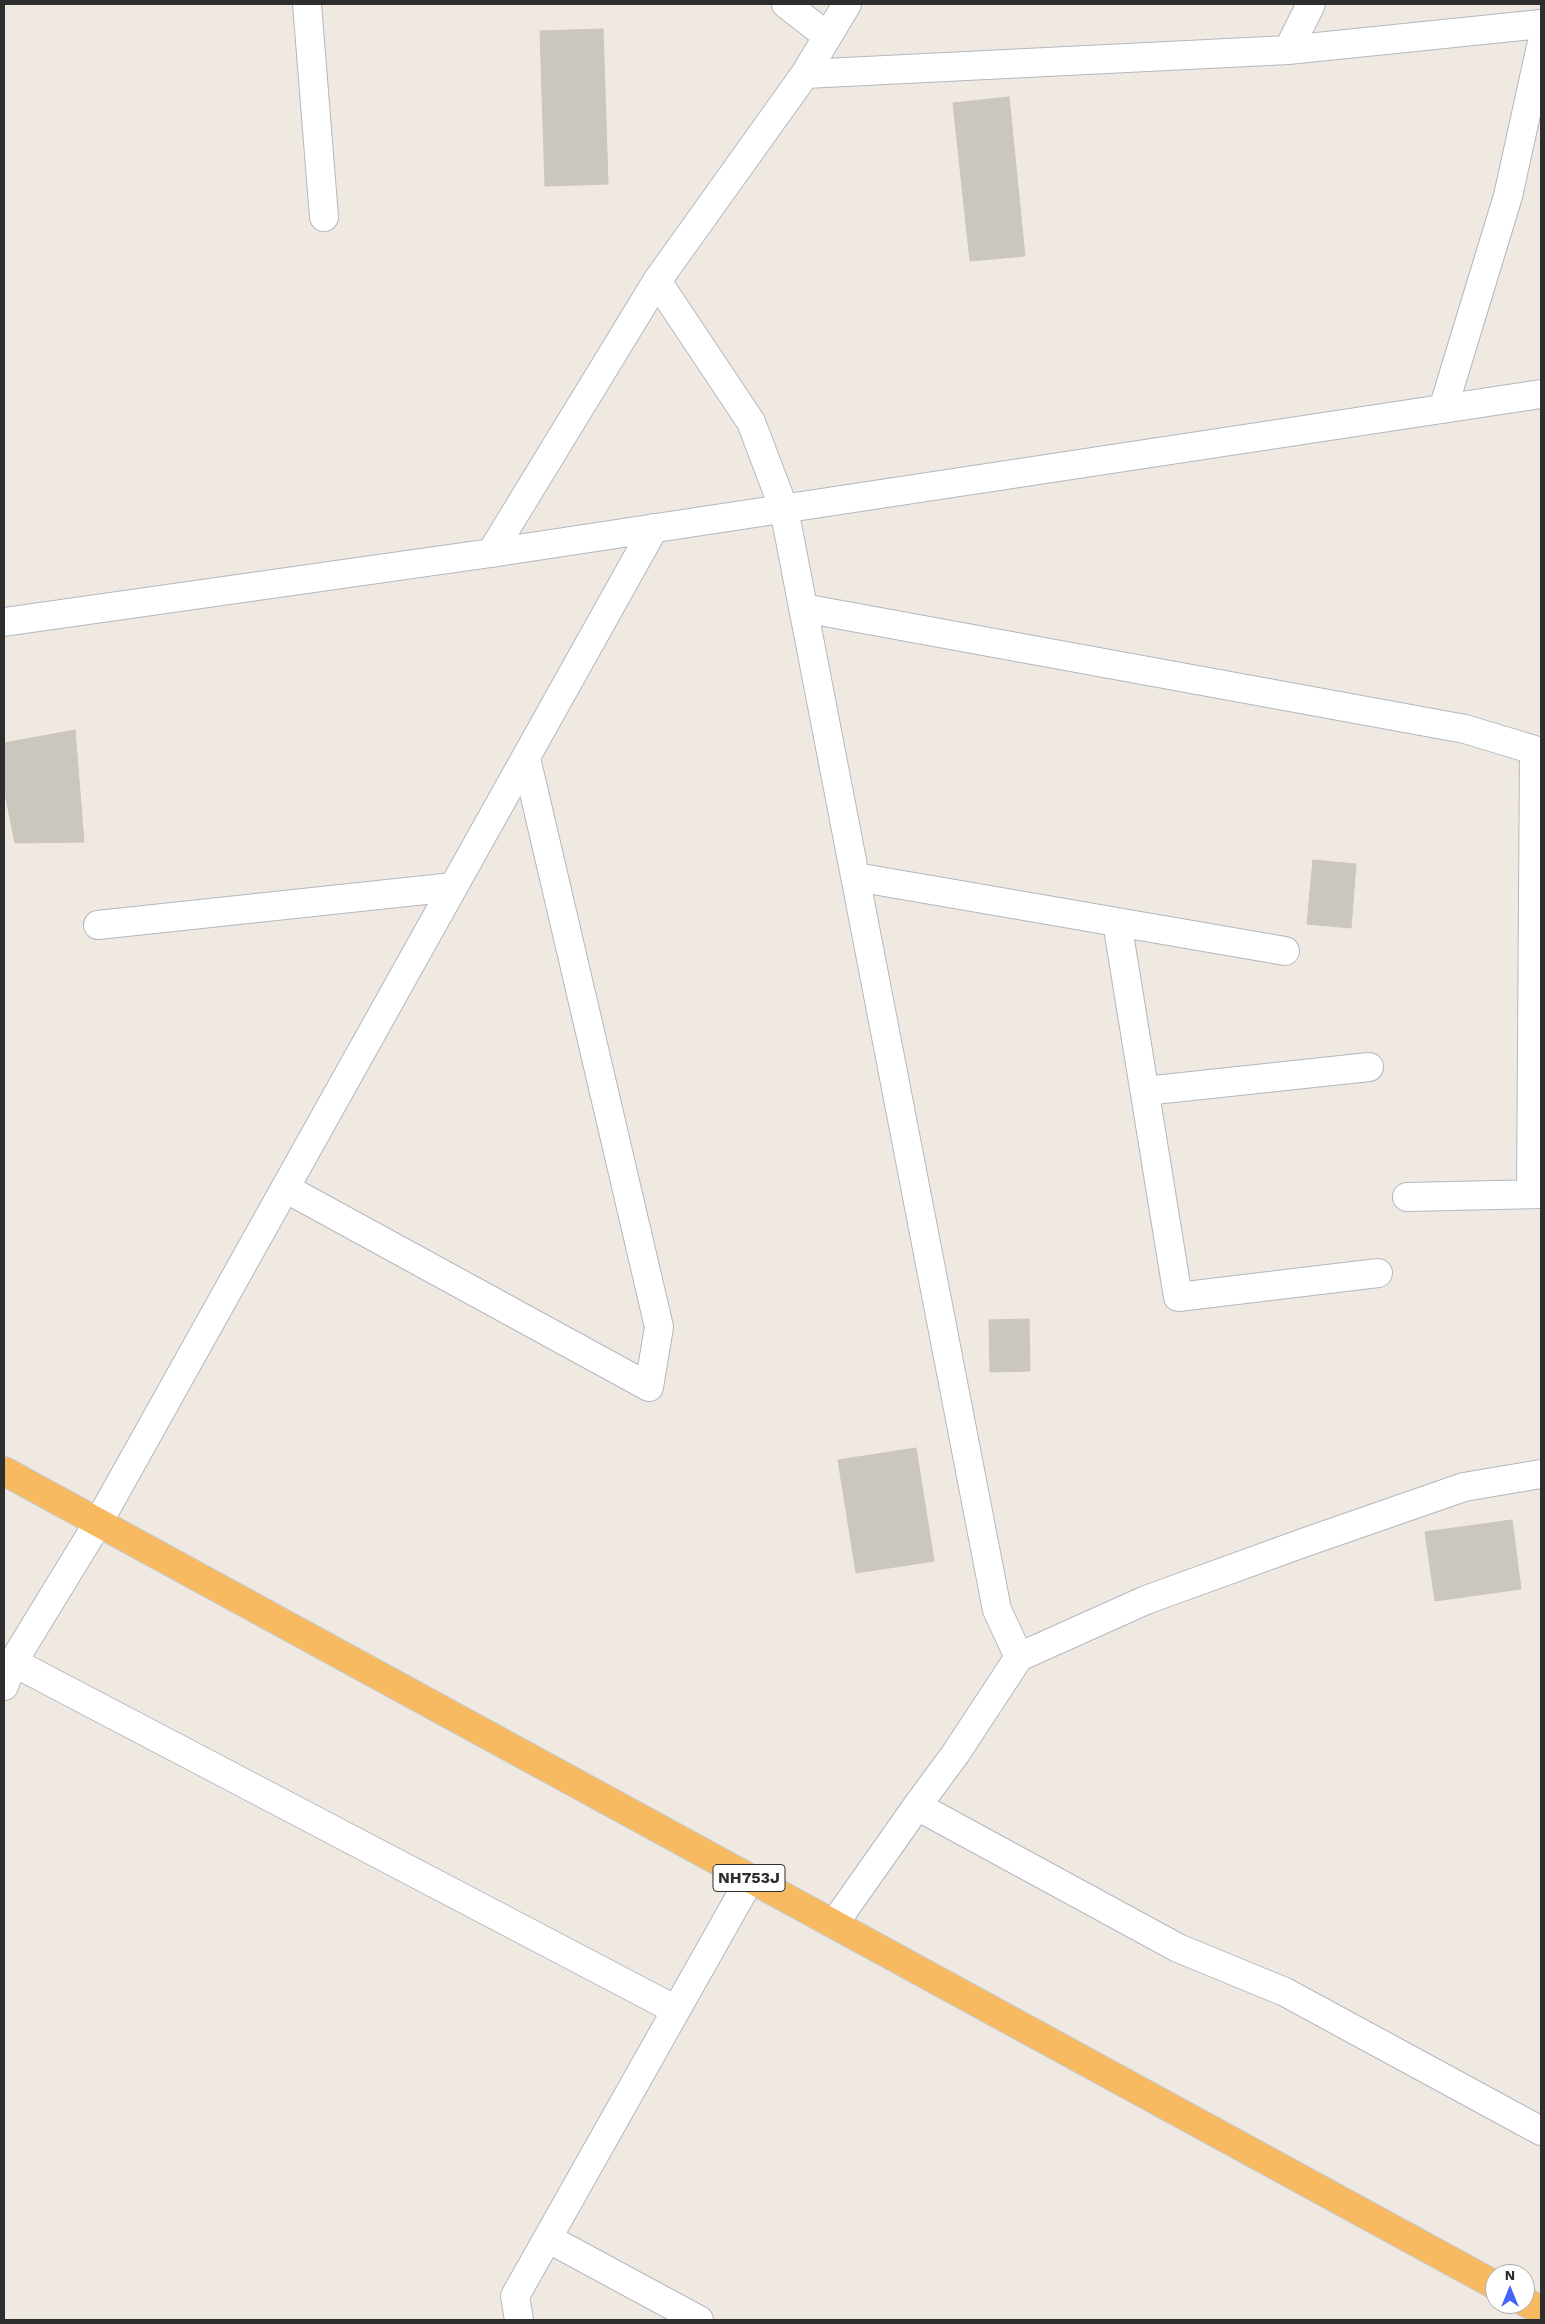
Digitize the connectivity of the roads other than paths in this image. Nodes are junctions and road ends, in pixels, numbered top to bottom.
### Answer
1 (307, 4) edge
2 (786, 4) edge
3 (847, 4) edge
4 (1311, 4) edge
5 (1541, 24) edge
6 (827, 36) junction
7 (1541, 46) edge
8 (1288, 50) junction
9 (805, 74) junction
10 (324, 217) dead end
11 (657, 281) junction
12 (1541, 394) edge
13 (1443, 409) junction
14 (784, 509) junction
15 (654, 528) junction
16 (491, 553) junction
17 (803, 608) junction
18 (4, 622) edge
19 (1538, 751) edge
20 (526, 758) junction
21 (856, 877) junction
22 (453, 887) junction
23 (1117, 922) junction
24 (98, 925) dead end
25 (1285, 951) dead end
26 (1369, 1067) dead end
27 (1145, 1091) junction
28 (285, 1188) junction
29 (1536, 1194) edge
30 (1407, 1196) dead end
31 (1378, 1274) dead end
32 (4, 1471) edge
33 (1541, 1474) edge
34 (98, 1522) junction
35 (1019, 1657) junction
36 (9, 1674) edge
37 (917, 1806) junction
38 (750, 1879) junction
39 (834, 1924) junction
40 (676, 2010) junction
41 (1541, 2130) edge
42 (549, 2239) junction
43 (1485, 2281) edge
44 (519, 2320) edge
45 (699, 2320) edge

1 - 10 street
2 - 6 street
3 - 6 street
4 - 8 street
5 - 8 street
6 - 9 street
7 - 13 street
8 - 9 street
9 - 11 street
11 - 14 street
11 - 16 street
12 - 13 street
13 - 14 street
14 - 15 street
14 - 17 street
15 - 16 street
15 - 20 street
16 - 18 street
17 - 19 street
17 - 21 street
19 - 29 street
20 - 22 street
20 - 28 street
21 - 23 street
21 - 35 street
22 - 24 street
22 - 28 street
23 - 25 street
23 - 27 street
26 - 27 street
27 - 31 street
28 - 34 street
29 - 30 street
32 - 34 highway, NH753J
33 - 35 street
34 - 36 street
34 - 38 highway, NH753J
35 - 37 street
36 - 40 street
37 - 39 street
37 - 41 street
38 - 39 highway, NH753J
38 - 40 street
39 - 43 highway, NH753J
40 - 42 street
42 - 44 street
42 - 45 street

